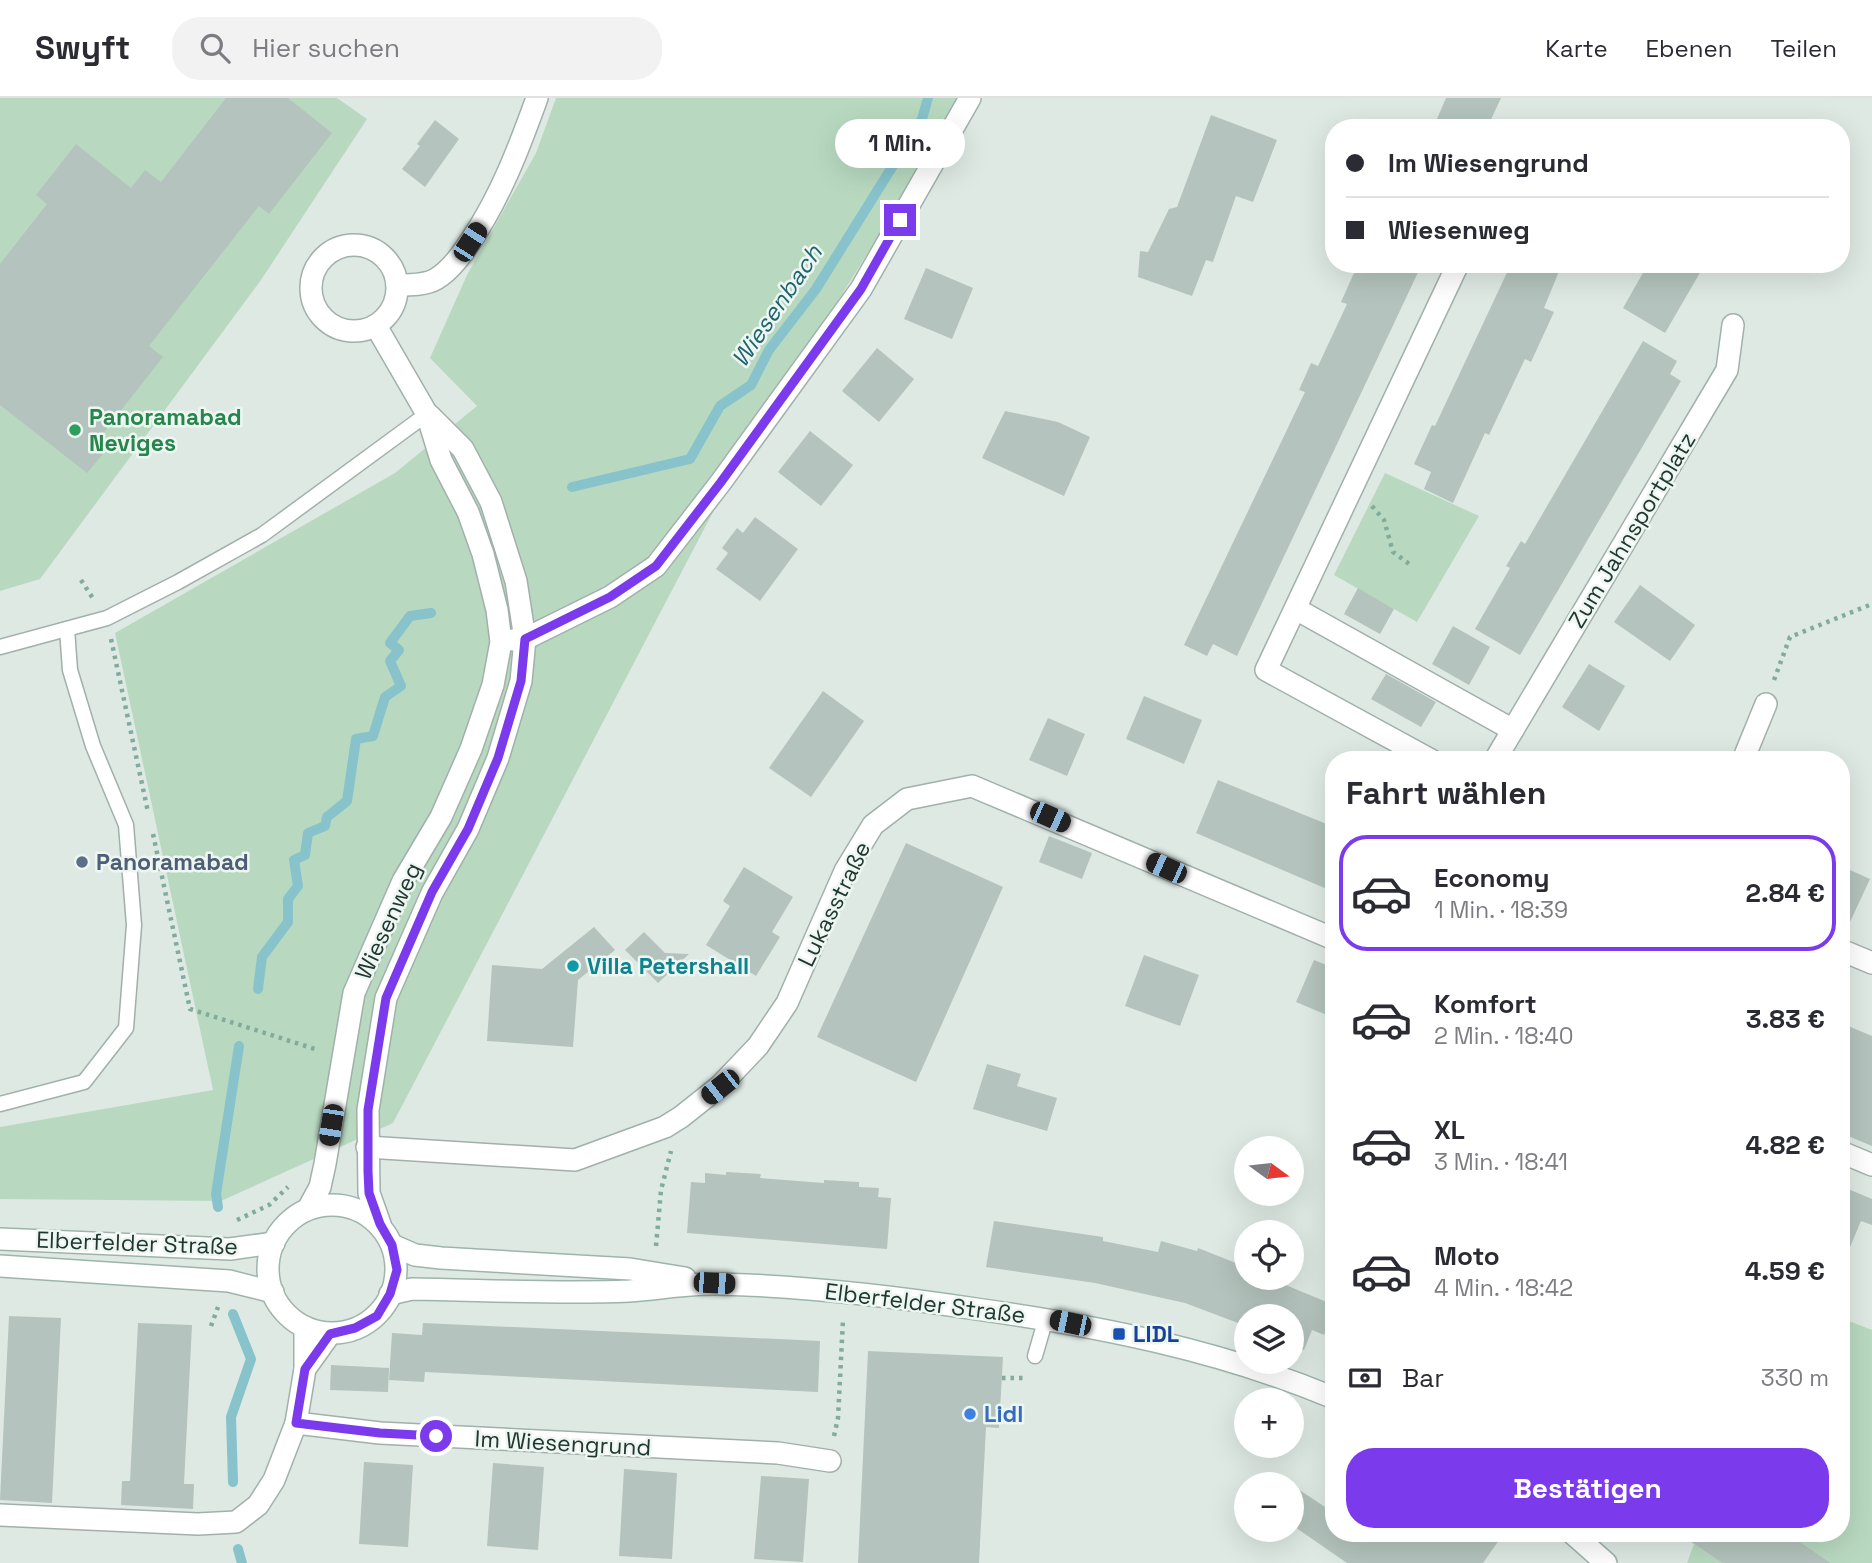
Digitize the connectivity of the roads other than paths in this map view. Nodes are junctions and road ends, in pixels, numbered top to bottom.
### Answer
1 (537, 98) edge
2 (970, 98) edge
3 (1454, 273) edge
4 (399, 285) junction
5 (1733, 325) dead end
6 (376, 326) junction
7 (427, 414) junction
8 (1296, 609) junction
9 (67, 629) junction
10 (525, 639) junction
11 (500, 642) junction
12 (0, 647) edge
13 (1766, 704) road end
14 (1513, 730) junction
15 (1414, 751) edge
16 (1501, 751) edge
17 (1747, 751) edge
18 (1325, 935) edge
19 (1850, 954) edge
20 (1872, 963) edge
21 (0, 1104) edge
22 (367, 1147) junction
23 (1850, 1156) edge
24 (1872, 1165) edge
25 (308, 1209) junction
26 (380, 1224) junction
27 (0, 1239) edge
28 (274, 1243) junction
29 (392, 1245) junction
30 (0, 1266) edge
31 (714, 1283) junction
32 (272, 1292) junction
33 (390, 1294) junction
34 (1046, 1318) junction
35 (305, 1327) junction
36 (330, 1334) junction
37 (1035, 1356) dead end
38 (305, 1369) junction
39 (1325, 1394) edge
40 (296, 1423) junction
41 (830, 1461) road end
42 (0, 1515) edge
43 (1582, 1542) edge
44 (1606, 1563) edge

1 - 4 street
2 - 10 street
3 - 8 street
4 - 6 street
4 - 6 street
5 - 14 street, Zum Jahnsportplatz
6 - 7 street, Wiesenweg
7 - 9 lane
7 - 10 street, Wiesenweg
7 - 11 street, Wiesenweg
8 - 14 street
8 - 15 street
9 - 12 lane
9 - 21 lane
10 - 11 street
10 - 22 street, Wiesenweg
11 - 25 street, Wiesenweg
13 - 17 street
14 - 16 street, Zum Jahnsportplatz
18 - 22 street, Lukasstraße
19 - 20 street
22 - 26 street, Wiesenweg
23 - 24 street
25 - 26 street
25 - 28 street
26 - 29 street
27 - 28 street, Elberfelder Straße
28 - 32 street
29 - 31 street, Elberfelder Straße
29 - 33 street
30 - 32 street, Elberfelder Straße
31 - 33 street, Elberfelder Straße
31 - 34 street, Elberfelder Straße
32 - 35 street
33 - 36 street
34 - 37 lane
34 - 39 street, Elberfelder Straße
35 - 36 street
35 - 38 street
36 - 38 street
38 - 40 street
40 - 41 street, Im Wiesengrund
40 - 42 street
43 - 44 street

